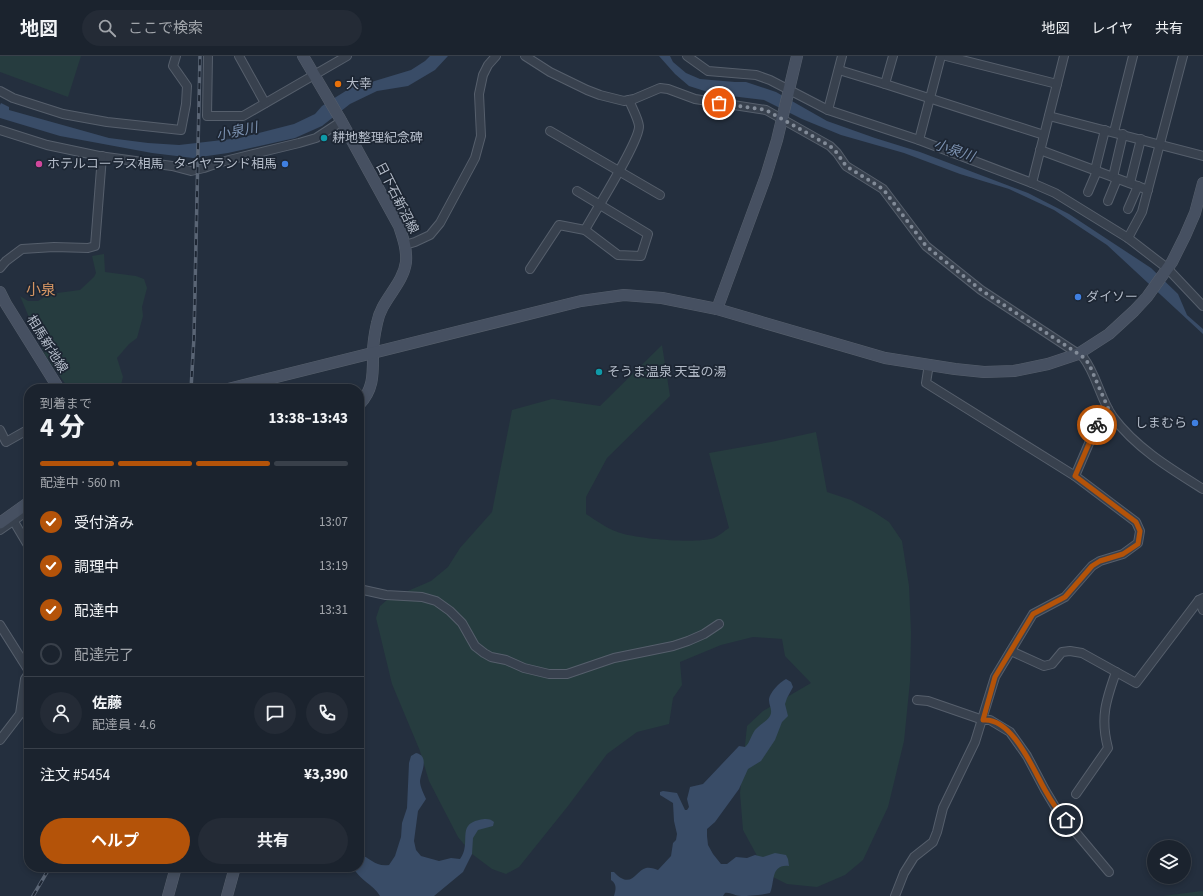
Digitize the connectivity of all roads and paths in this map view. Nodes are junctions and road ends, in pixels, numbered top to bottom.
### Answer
1 (176, 56) edge
2 (208, 56) edge
3 (239, 56) edge
4 (303, 56) edge
5 (346, 56) edge
6 (496, 56) edge
7 (525, 56) edge
8 (688, 56) edge
9 (797, 56) edge
10 (842, 56) edge
11 (892, 56) edge
12 (941, 56) edge
13 (946, 56) edge
14 (1064, 56) edge
15 (1133, 56) edge
16 (1183, 56) edge
17 (838, 70) junction
18 (314, 75) junction
19 (886, 84) junction
20 (1057, 84) junction
21 (789, 89) junction
22 (0, 91) edge
23 (930, 98) junction
24 (629, 100) junction
25 (265, 103) junction
26 (828, 110) junction
27 (1049, 116) junction
28 (340, 119) junction
29 (782, 119) junction
30 (0, 130) edge
31 (1105, 130) junction
32 (550, 131) dead end
33 (1114, 132) junction
34 (1123, 134) junction
35 (1044, 135) junction
36 (1141, 139) junction
37 (919, 140) junction
38 (1161, 144) junction
39 (1040, 150) junction
40 (102, 156) junction
41 (1203, 156) edge
42 (619, 170) junction
43 (1096, 171) junction
44 (1115, 178) junction
45 (1032, 183) junction
46 (1203, 183) edge
47 (1134, 185) junction
48 (1148, 190) junction
49 (577, 191) dead end
50 (1088, 192) dead end
51 (660, 195) dead end
52 (1108, 201) dead end
53 (599, 204) junction
54 (1128, 209) dead end
55 (585, 230) junction
56 (1128, 238) junction
57 (405, 245) junction
58 (0, 268) edge
59 (530, 269) dead end
60 (1165, 271) junction
61 (0, 292) edge
62 (1203, 306) edge
63 (717, 308) junction
64 (373, 352) junction
65 (1078, 354) junction
66 (929, 364) junction
67 (55, 384) edge
68 (267, 384) edge
69 (364, 398) edge
70 (1108, 408) junction
71 (0, 430) edge
72 (24, 432) edge
73 (1075, 476) junction
74 (1203, 489) edge
75 (24, 506) edge
76 (24, 513) edge
77 (14, 520) junction
78 (0, 524) edge
79 (0, 530) edge
80 (24, 538) edge
81 (364, 590) edge
82 (1201, 599) edge
83 (1203, 610) edge
84 (719, 624) dead end
85 (0, 625) edge
86 (1011, 651) junction
87 (24, 664) edge
88 (1116, 672) junction
89 (24, 686) edge
90 (917, 700) dead end
91 (983, 720) junction
92 (0, 740) edge
93 (1076, 794) dead end
94 (175, 872) edge
95 (234, 872) edge
96 (1109, 872) dead end
97 (168, 896) edge
98 (227, 896) edge
99 (895, 896) edge

1 - 22 street
2 - 25 street
3 - 25 street
4 - 18 street, 日下石新沼線
5 - 18 street
6 - 57 street
7 - 24 street
8 - 21 street
9 - 21 street
10 - 17 street
11 - 19 street
12 - 23 street
13 - 20 street
14 - 20 street
15 - 33 street
16 - 38 street
17 - 19 street
17 - 26 street
18 - 25 street
18 - 28 street, 日下石新沼線
19 - 23 street
20 - 27 street
21 - 26 street
21 - 29 street
23 - 35 street
23 - 37 street
24 - 29 street
24 - 42 street
26 - 37 street
27 - 31 street
27 - 35 street
28 - 40 street
28 - 57 street, 日下石新沼線
29 - 63 street
29 - 65 street
30 - 40 street
31 - 33 street
31 - 43 street
32 - 42 street
33 - 34 street
34 - 36 street
34 - 44 street
35 - 39 street
36 - 38 street
36 - 47 street
37 - 45 street
38 - 41 street
38 - 48 street
39 - 43 street
39 - 45 street
40 - 58 street
42 - 51 street
42 - 53 street
43 - 44 street
43 - 50 street
44 - 47 street
44 - 52 street
45 - 56 street
46 - 60 street
47 - 48 street
47 - 54 street
48 - 56 street
49 - 53 street
53 - 55 street
53 - 55 street
55 - 59 street
56 - 60 street
57 - 64 street, 日下石新沼線
60 - 62 street
60 - 65 street
61 - 67 street, 相馬新地線
63 - 64 street
63 - 66 street
64 - 68 street
64 - 69 street, 日下石新沼線
65 - 66 street
65 - 70 street
66 - 73 street
70 - 73 street
70 - 74 street
71 - 72 street
73 - 86 street
75 - 78 street
76 - 77 street
77 - 79 street
77 - 80 street
81 - 84 street
82 - 83 street
82 - 88 street
85 - 87 street
86 - 88 street
86 - 91 street
88 - 93 street
89 - 92 street
90 - 91 street
91 - 96 street
91 - 99 street
94 - 97 street
95 - 98 street

